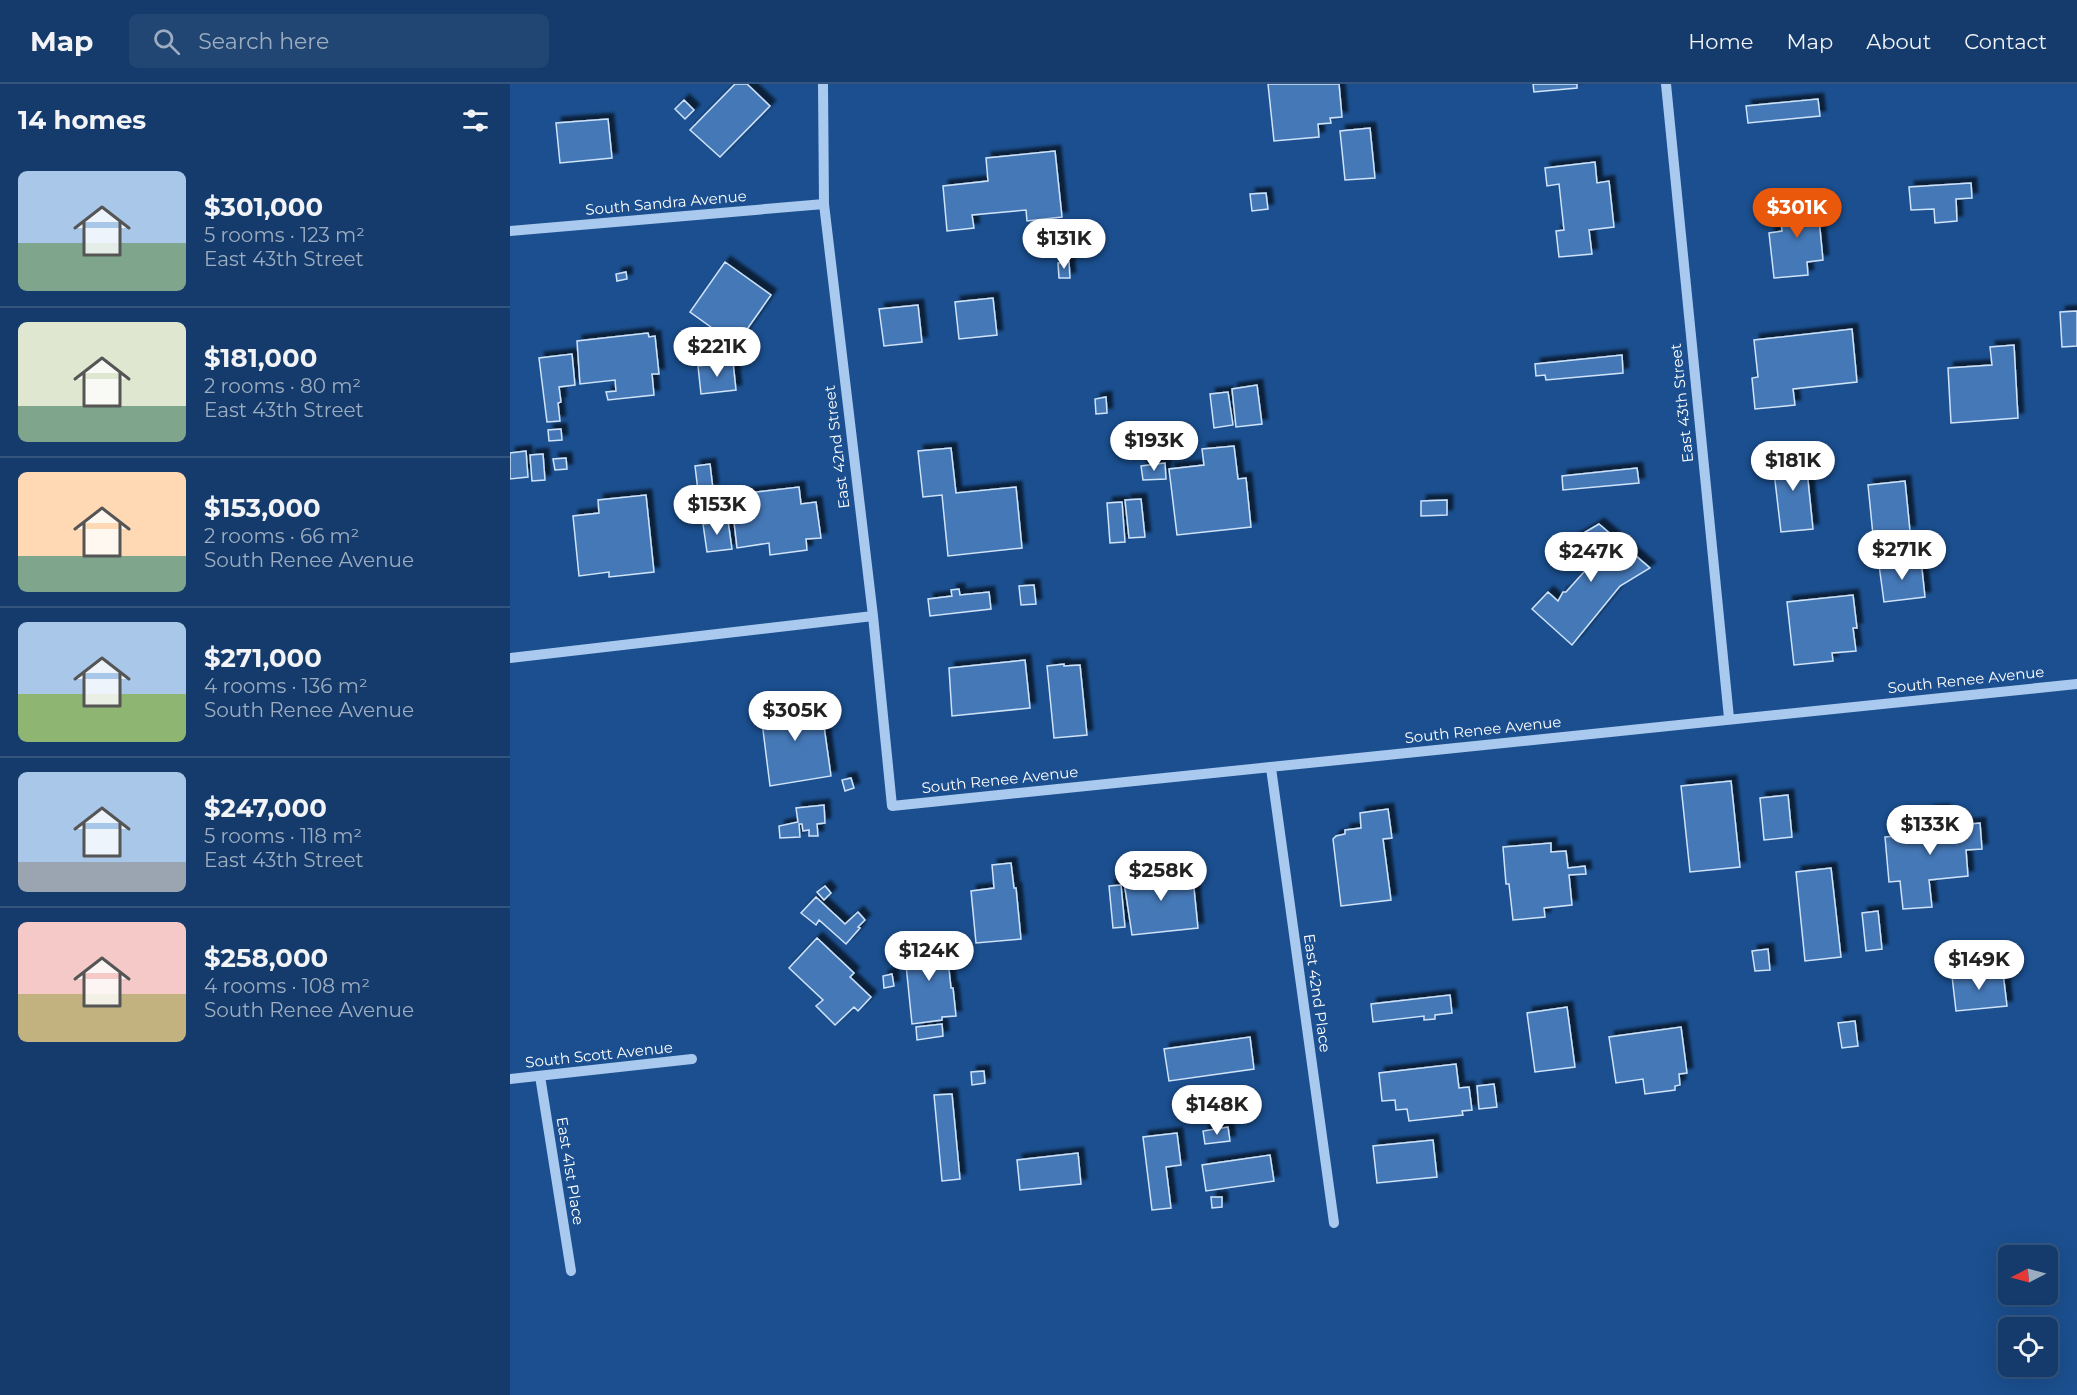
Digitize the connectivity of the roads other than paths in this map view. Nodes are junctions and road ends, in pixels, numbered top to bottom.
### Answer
1 (823, 84) edge
2 (1666, 84) edge
3 (824, 204) junction
4 (510, 231) edge
5 (873, 616) junction
6 (510, 658) edge
7 (2077, 684) edge
8 (1728, 718) junction
9 (1271, 768) junction
10 (892, 806) joint
11 (692, 1059) dead end
12 (540, 1076) junction
13 (510, 1079) edge
14 (1334, 1223) dead end
15 (571, 1271) dead end

1 - 3 street, East 42nd Street
2 - 8 street, East 43th Street
3 - 4 street, South Sandra Avenue
3 - 5 street, East 42nd Street
5 - 6 street
5 - 10 street, East 42nd Street
7 - 8 street, South Renee Avenue
8 - 9 street, South Renee Avenue
9 - 10 street, South Renee Avenue
9 - 14 street, East 42nd Place
11 - 12 street, South Scott Avenue
12 - 13 street, South Scott Avenue
12 - 15 street, East 41st Place

